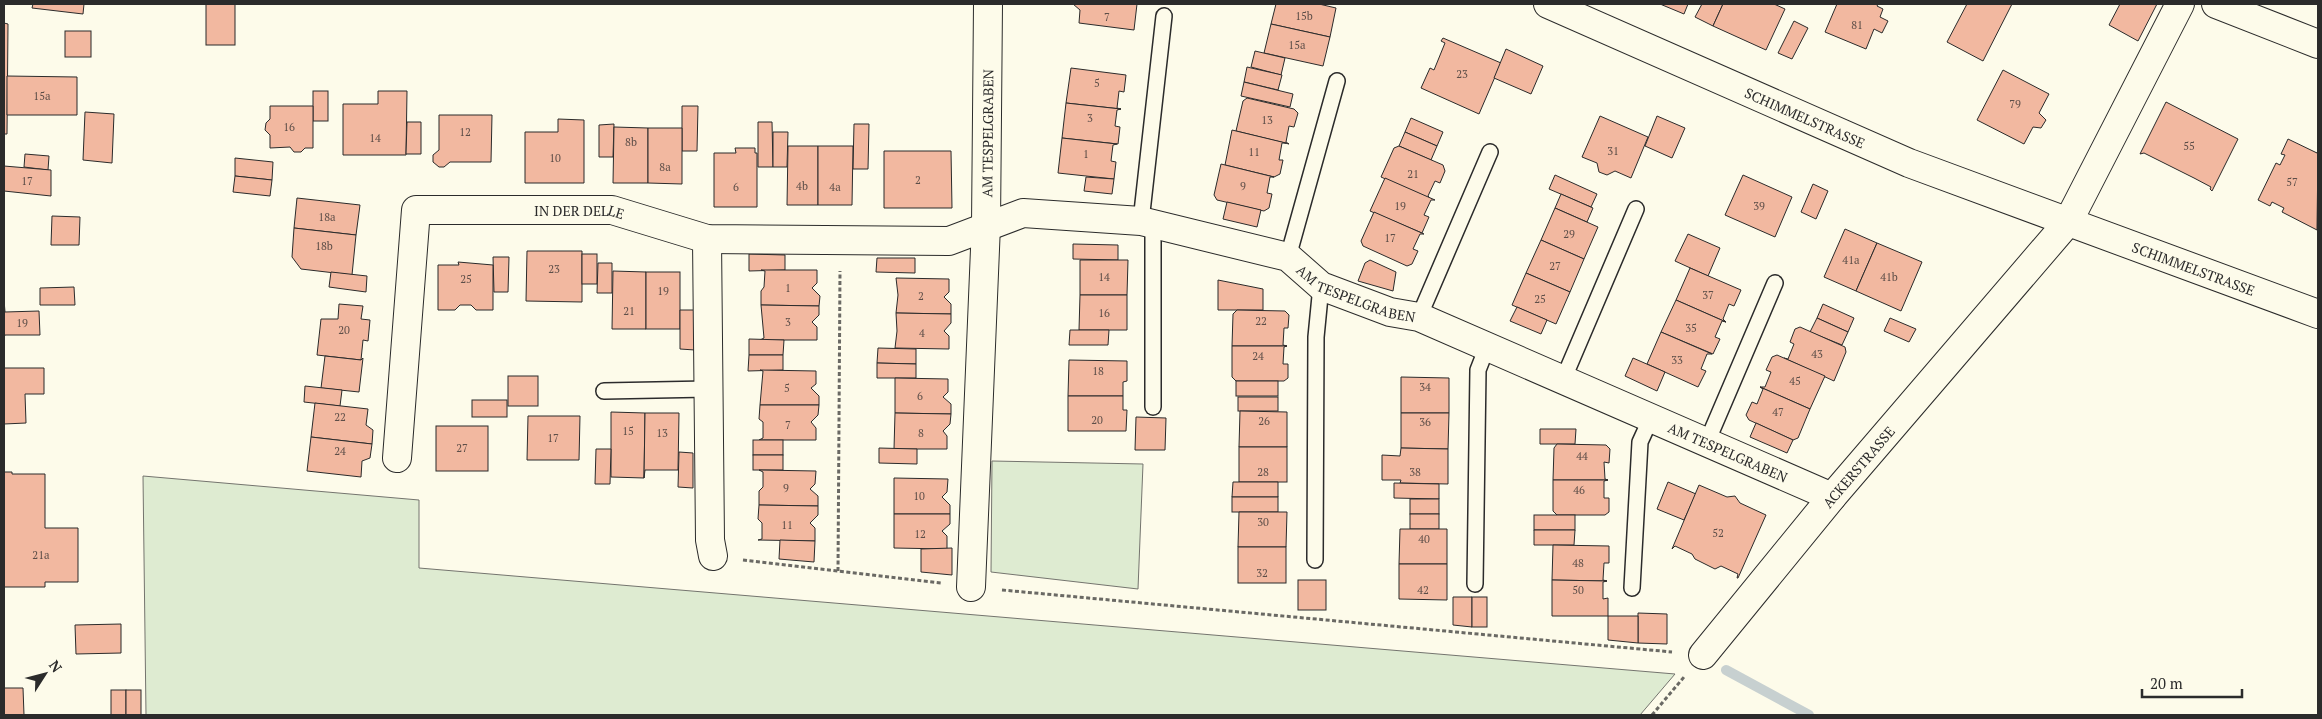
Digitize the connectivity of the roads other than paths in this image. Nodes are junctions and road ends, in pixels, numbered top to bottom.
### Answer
1 (988, 4) edge
2 (1548, 4) edge
3 (2180, 4) edge
4 (2216, 4) edge
5 (2256, 11) edge
6 (1587, 12) edge
7 (1164, 16) dead end
8 (2318, 44) edge
9 (1337, 81) dead end
10 (1490, 152) dead end
11 (1636, 209) dead end
12 (2068, 222) junction
13 (1147, 223) junction
14 (986, 226) junction
15 (707, 239) junction
16 (1288, 257) junction
17 (1775, 283) dead end
18 (1320, 286) junction
19 (2318, 314) edge
20 (1419, 317) junction
21 (1486, 347) junction
22 (1563, 380) junction
23 (708, 389) junction
24 (604, 391) dead end
25 (1153, 407) dead end
26 (1651, 418) junction
27 (1706, 442) junction
28 (397, 458) dead end
29 (1832, 497) junction
30 (713, 556) road end
31 (1315, 560) dead end
32 (1475, 584) dead end
33 (970, 587) road end
34 (1632, 588) dead end
35 (1703, 655) road end

1 - 14 street, AM TESPELGRABEN
2 - 6 street, SCHIMMELSTRASSE
3 - 12 street
4 - 5 street
5 - 8 street
6 - 12 street, SCHIMMELSTRASSE
7 - 13 lane
9 - 16 lane
10 - 20 lane
11 - 22 lane
12 - 19 street, SCHIMMELSTRASSE
12 - 29 street, ACKERSTRASSE
13 - 14 street, AM TESPELGRABEN
13 - 16 street, AM TESPELGRABEN
13 - 25 lane
14 - 15 street, IN DER DELLE
14 - 33 street
15 - 23 street
15 - 28 street, IN DER DELLE
16 - 18 street, AM TESPELGRABEN
17 - 27 lane
18 - 20 street, AM TESPELGRABEN
18 - 31 lane
20 - 21 street, AM TESPELGRABEN
21 - 22 street, AM TESPELGRABEN
21 - 32 lane
22 - 26 street, AM TESPELGRABEN
23 - 24 lane
23 - 30 street
26 - 27 street, AM TESPELGRABEN
26 - 34 lane
27 - 29 street, AM TESPELGRABEN
29 - 35 street, ACKERSTRASSE

